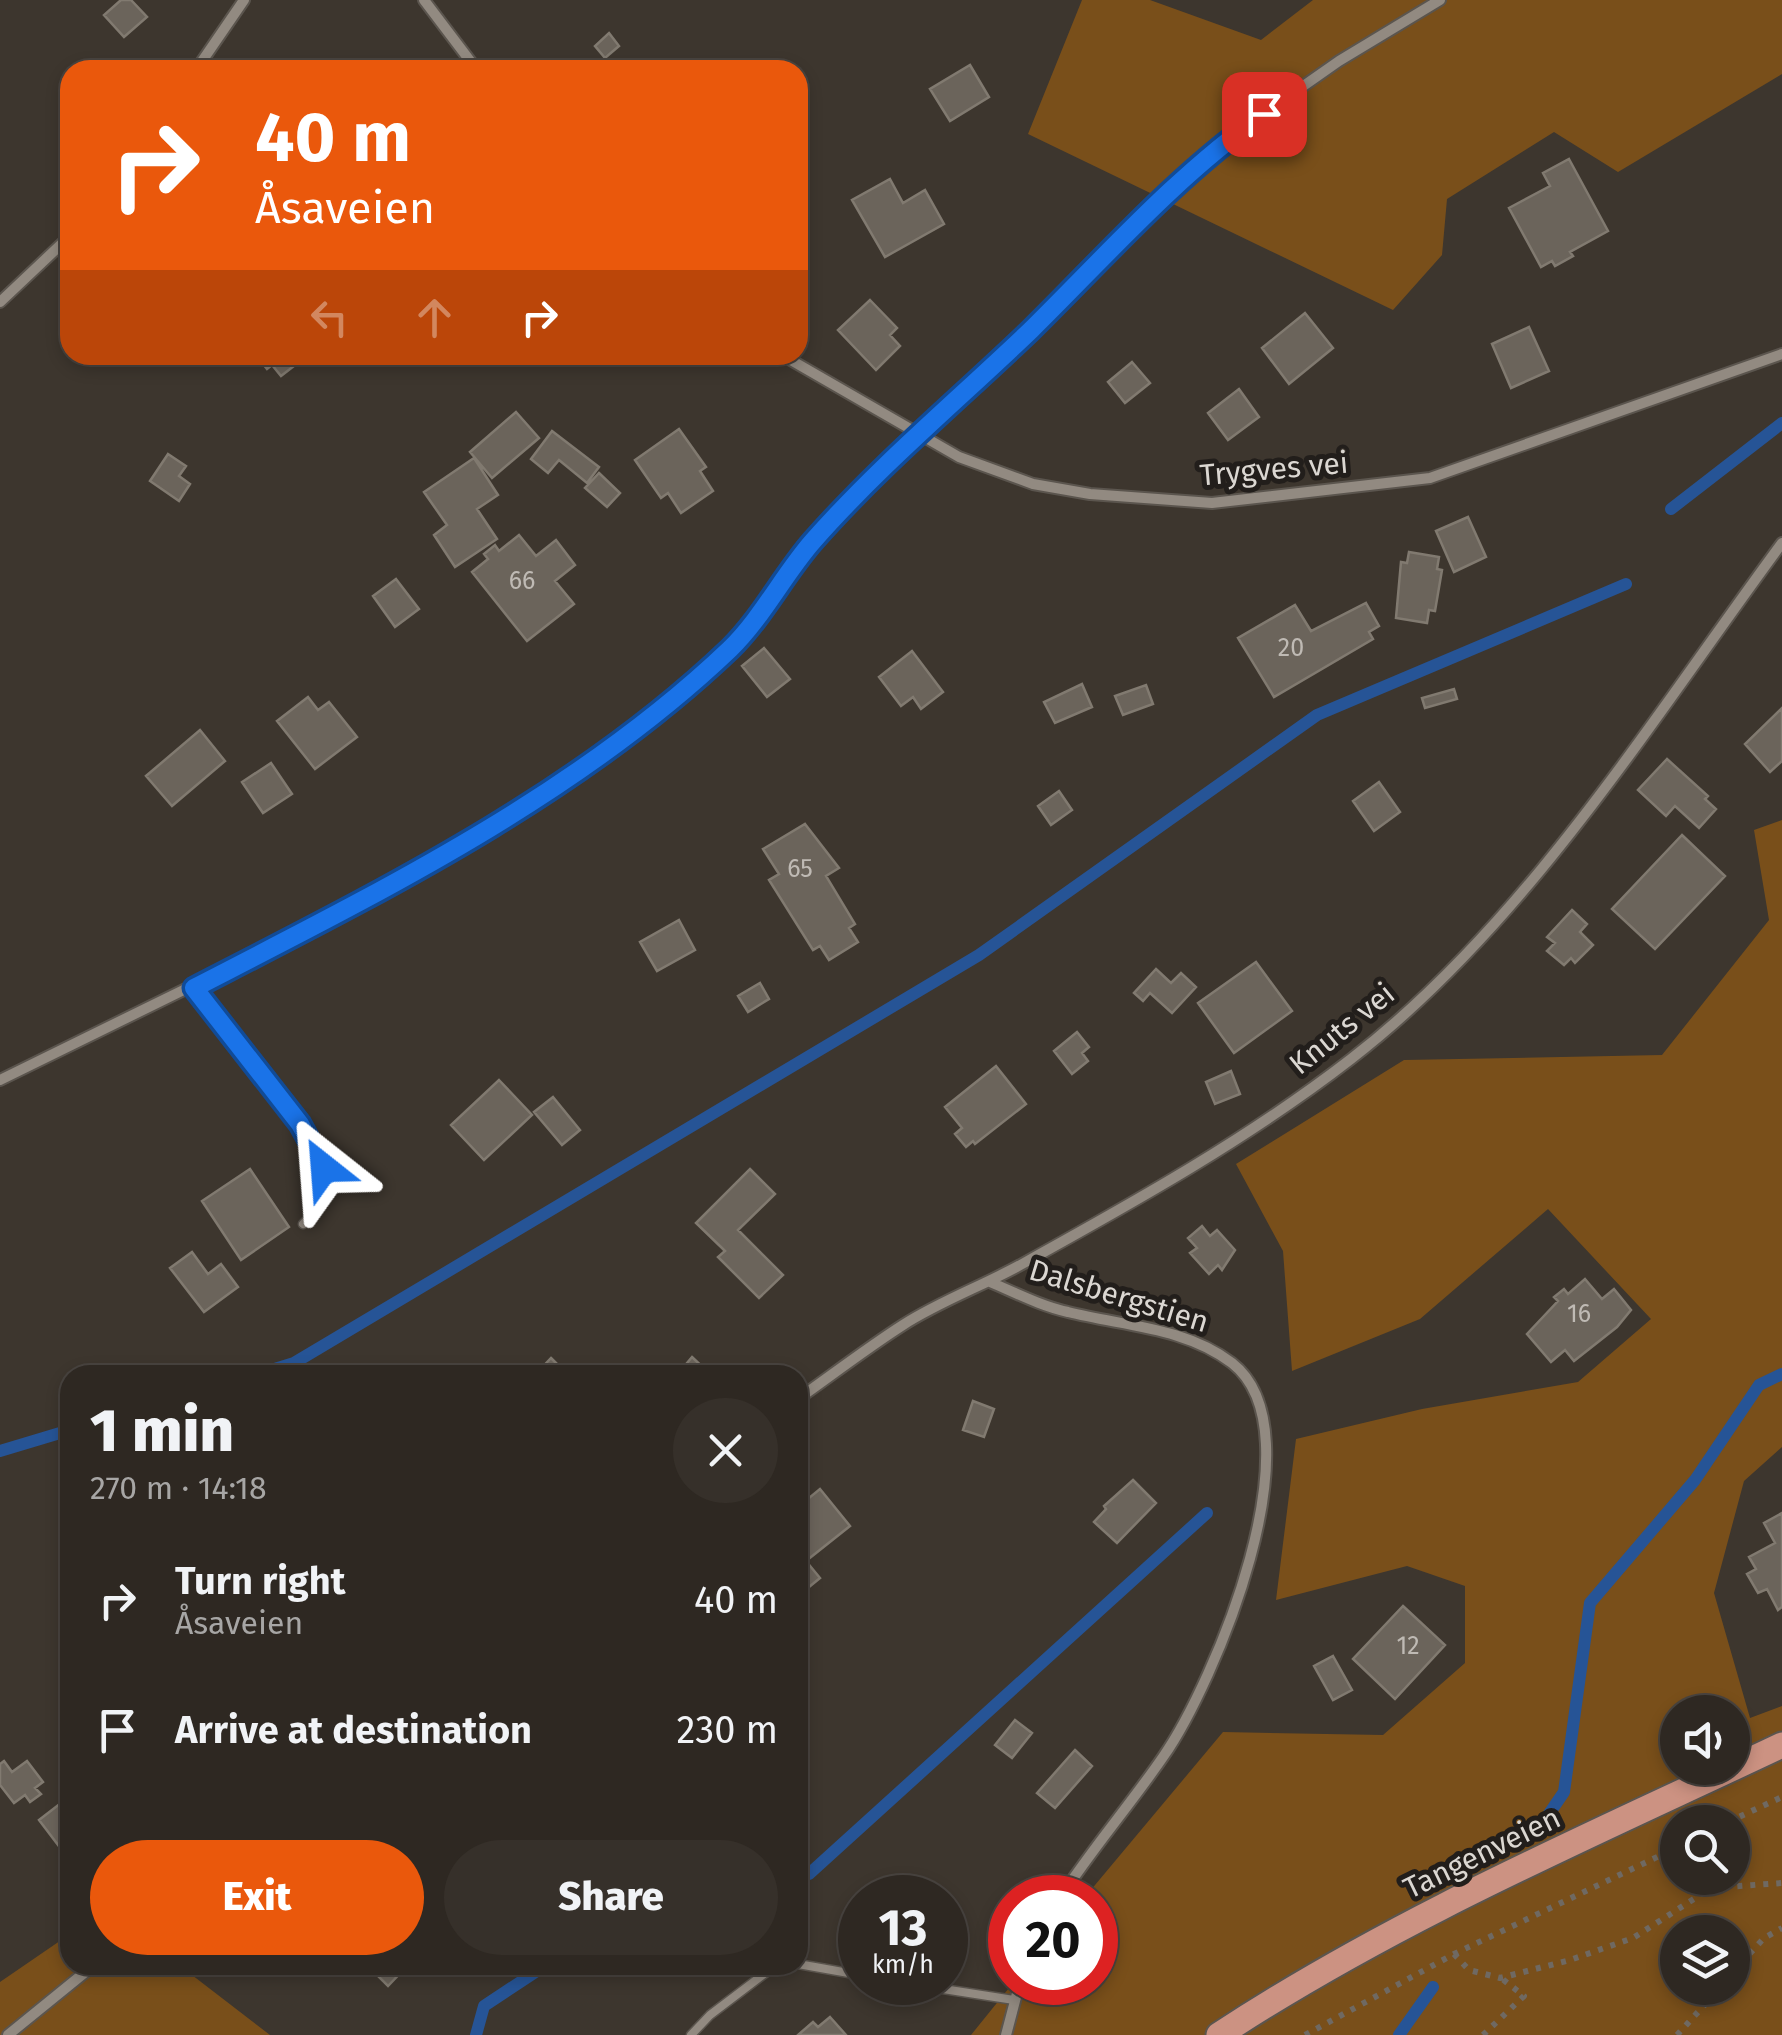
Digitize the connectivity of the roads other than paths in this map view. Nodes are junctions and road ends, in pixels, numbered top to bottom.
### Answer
1 (244, 0) edge
2 (424, 0) edge
3 (1440, 0) edge
4 (203, 60) edge
5 (469, 60) edge
6 (60, 245) edge
7 (0, 302) edge
8 (1782, 354) edge
9 (799, 365) edge
10 (918, 434) junction
11 (1782, 543) edge
12 (194, 988) junction
13 (0, 1080) edge
14 (303, 1224) dead end
15 (990, 1282) junction
16 (808, 1392) edge
17 (1782, 1745) edge
18 (1077, 1875) edge
19 (808, 1966) edge
20 (838, 1971) edge
21 (82, 1975) edge
22 (763, 1975) edge
23 (1013, 2005) edge
24 (8, 2035) edge
25 (692, 2035) edge
26 (1006, 2035) edge
27 (1219, 2035) edge

1 - 4 street
2 - 5 street
3 - 10 street
6 - 7 street
8 - 10 street, Trygves vei
9 - 10 street, Trygves vei
10 - 12 street
11 - 15 street, Knuts vei
12 - 13 street
12 - 14 lane
15 - 16 street, Knuts vei
15 - 18 street, Dalsbergstien
17 - 27 main road, Tangenveien
19 - 20 lane
21 - 24 street
22 - 25 lane
23 - 26 street

